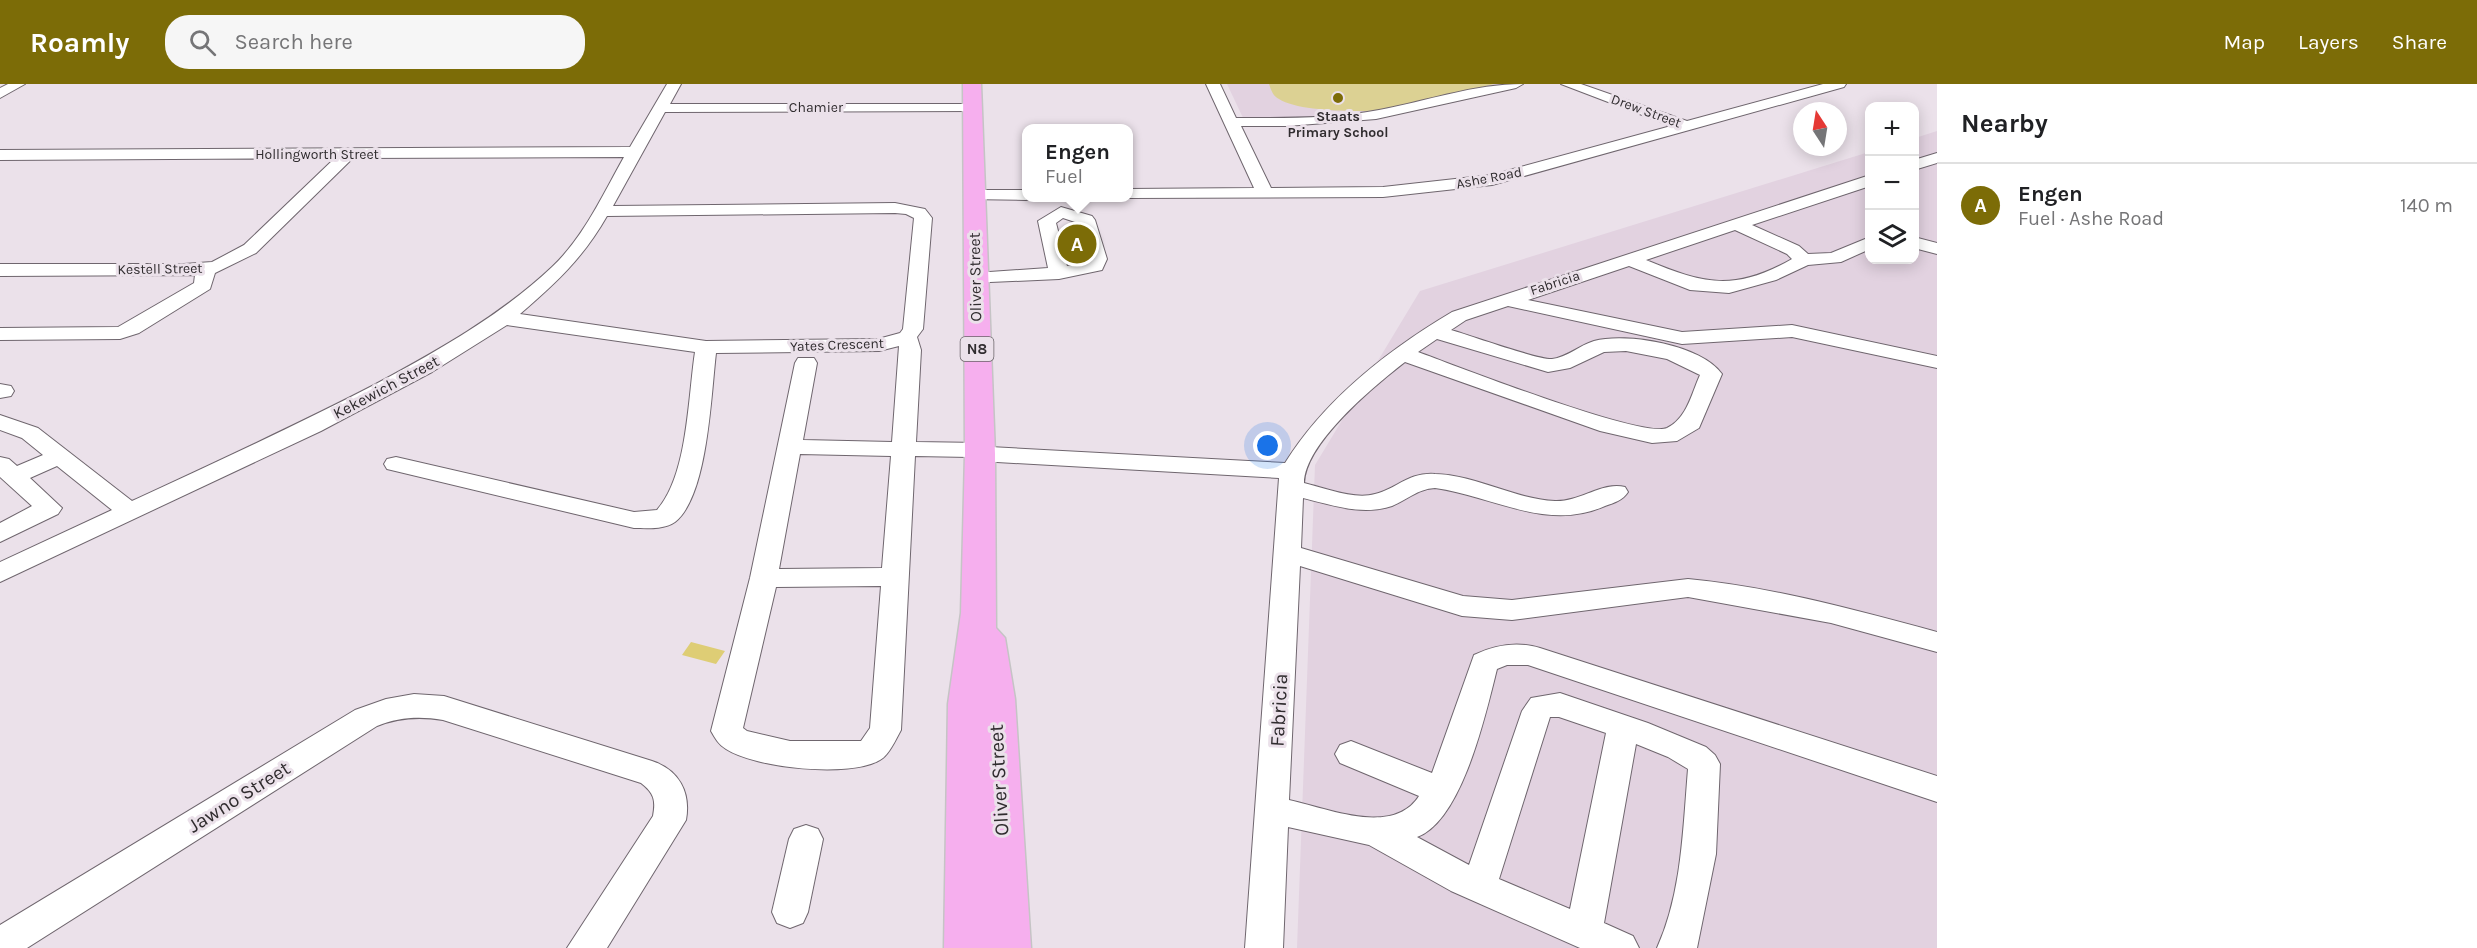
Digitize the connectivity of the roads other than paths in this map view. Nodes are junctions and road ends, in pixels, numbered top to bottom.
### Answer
1 (18, 84) edge
2 (674, 84) edge
3 (1213, 84) edge
4 (1516, 84) edge
5 (1568, 84) edge
6 (1839, 84) edge
7 (0, 94) edge
8 (972, 95) edge
9 (660, 108) junction
10 (1232, 122) junction
11 (1689, 127) junction
12 (635, 152) junction
13 (348, 154) junction
14 (0, 155) edge
15 (1937, 158) edge
16 (1919, 163) edge
17 (1865, 181) edge
18 (1265, 193) junction
19 (1133, 194) edge
20 (973, 195) junction
21 (1022, 195) edge
22 (1061, 205) edge
23 (603, 211) junction
24 (1736, 224) junction
25 (1865, 244) edge
26 (1919, 244) edge
27 (1937, 249) edge
28 (1628, 259) junction
29 (1803, 260) junction
30 (206, 269) junction
31 (0, 270) edge
32 (1059, 273) junction
33 (975, 279) junction
34 (1506, 300) junction
35 (504, 318) junction
36 (1433, 332) junction
37 (0, 334) edge
38 (907, 338) junction
39 (706, 347) junction
40 (1403, 354) junction
41 (1936, 362) edge
42 (806, 363) dead end
43 (0, 422) edge
44 (790, 447) junction
45 (904, 448) junction
46 (980, 452) junction
47 (60, 456) junction
48 (396, 464) dead end
49 (7, 470) edge
50 (1291, 479) junction
51 (1616, 492) dead end
52 (130, 512) junction
53 (0, 534) edge
54 (1287, 553) junction
55 (0, 573) edge
56 (897, 577) junction
57 (764, 578) junction
58 (979, 613) junction
59 (1937, 642) edge
60 (1623, 728) junction
61 (1351, 754) dead end
62 (1937, 789) edge
63 (1439, 790) junction
64 (1273, 810) junction
65 (1374, 831) junction
66 (806, 839) dead end
67 (1479, 887) junction
68 (790, 912) dead end
69 (1584, 931) junction
70 (0, 945) edge
71 (586, 948) edge
72 (968, 948) edge
73 (1008, 948) edge
74 (1264, 948) edge
75 (1620, 948) edge
76 (1676, 948) edge

1 - 7 street
2 - 9 street, Kekewich Street
3 - 10 street
4 - 10 street
5 - 11 street, Drew Street
6 - 11 street, Ashe Road
8 - 9 street, Chamier
8 - 20 highway, Oliver Street / N8
9 - 12 street, Kekewich Street
10 - 18 street
11 - 18 street, Ashe Road
12 - 13 street, Hollingworth Street
12 - 23 street, Kekewich Street
13 - 14 street, Hollingworth Street
13 - 30 street, Kestell Street
15 - 16 street
17 - 24 street, Fabricia
18 - 19 street, Ashe Road
20 - 21 street
20 - 33 highway, Oliver Street / N8
22 - 32 street
22 - 32 street
23 - 35 street, Kekewich Street
23 - 38 street, Yates Crescent
24 - 28 street, Fabricia
24 - 29 street
25 - 29 street
26 - 27 street
28 - 29 street
28 - 34 street, Fabricia
30 - 31 street, Kestell Street
30 - 37 street
32 - 33 street
33 - 46 highway, Oliver Street / N8
34 - 36 street, Fabricia
34 - 41 street
35 - 39 street, Yates Crescent
35 - 52 street, Kekewich Street
36 - 40 street, Fabricia
36 - 40 street
38 - 39 street, Yates Crescent
38 - 45 street
39 - 48 street
40 - 50 street, Fabricia
42 - 44 street
43 - 47 street
44 - 45 street
44 - 57 street
45 - 46 street
45 - 56 street
46 - 50 street
46 - 58 highway, Oliver Street / N8
47 - 49 street
47 - 52 street
49 - 53 street
50 - 51 street
50 - 54 street, Fabricia
52 - 55 street, Kekewich Street
54 - 59 street
54 - 64 street, Fabricia
56 - 57 street
56 - 57 street
58 - 72 highway, Oliver Street / N8
58 - 73 highway, Oliver Street / N8
60 - 67 street
60 - 69 street
60 - 76 street
61 - 63 street
62 - 63 street
63 - 65 street
64 - 65 street
64 - 74 street, Fabricia
65 - 67 street
66 - 68 street
67 - 69 street
69 - 75 street
70 - 71 street, Jawno Street

